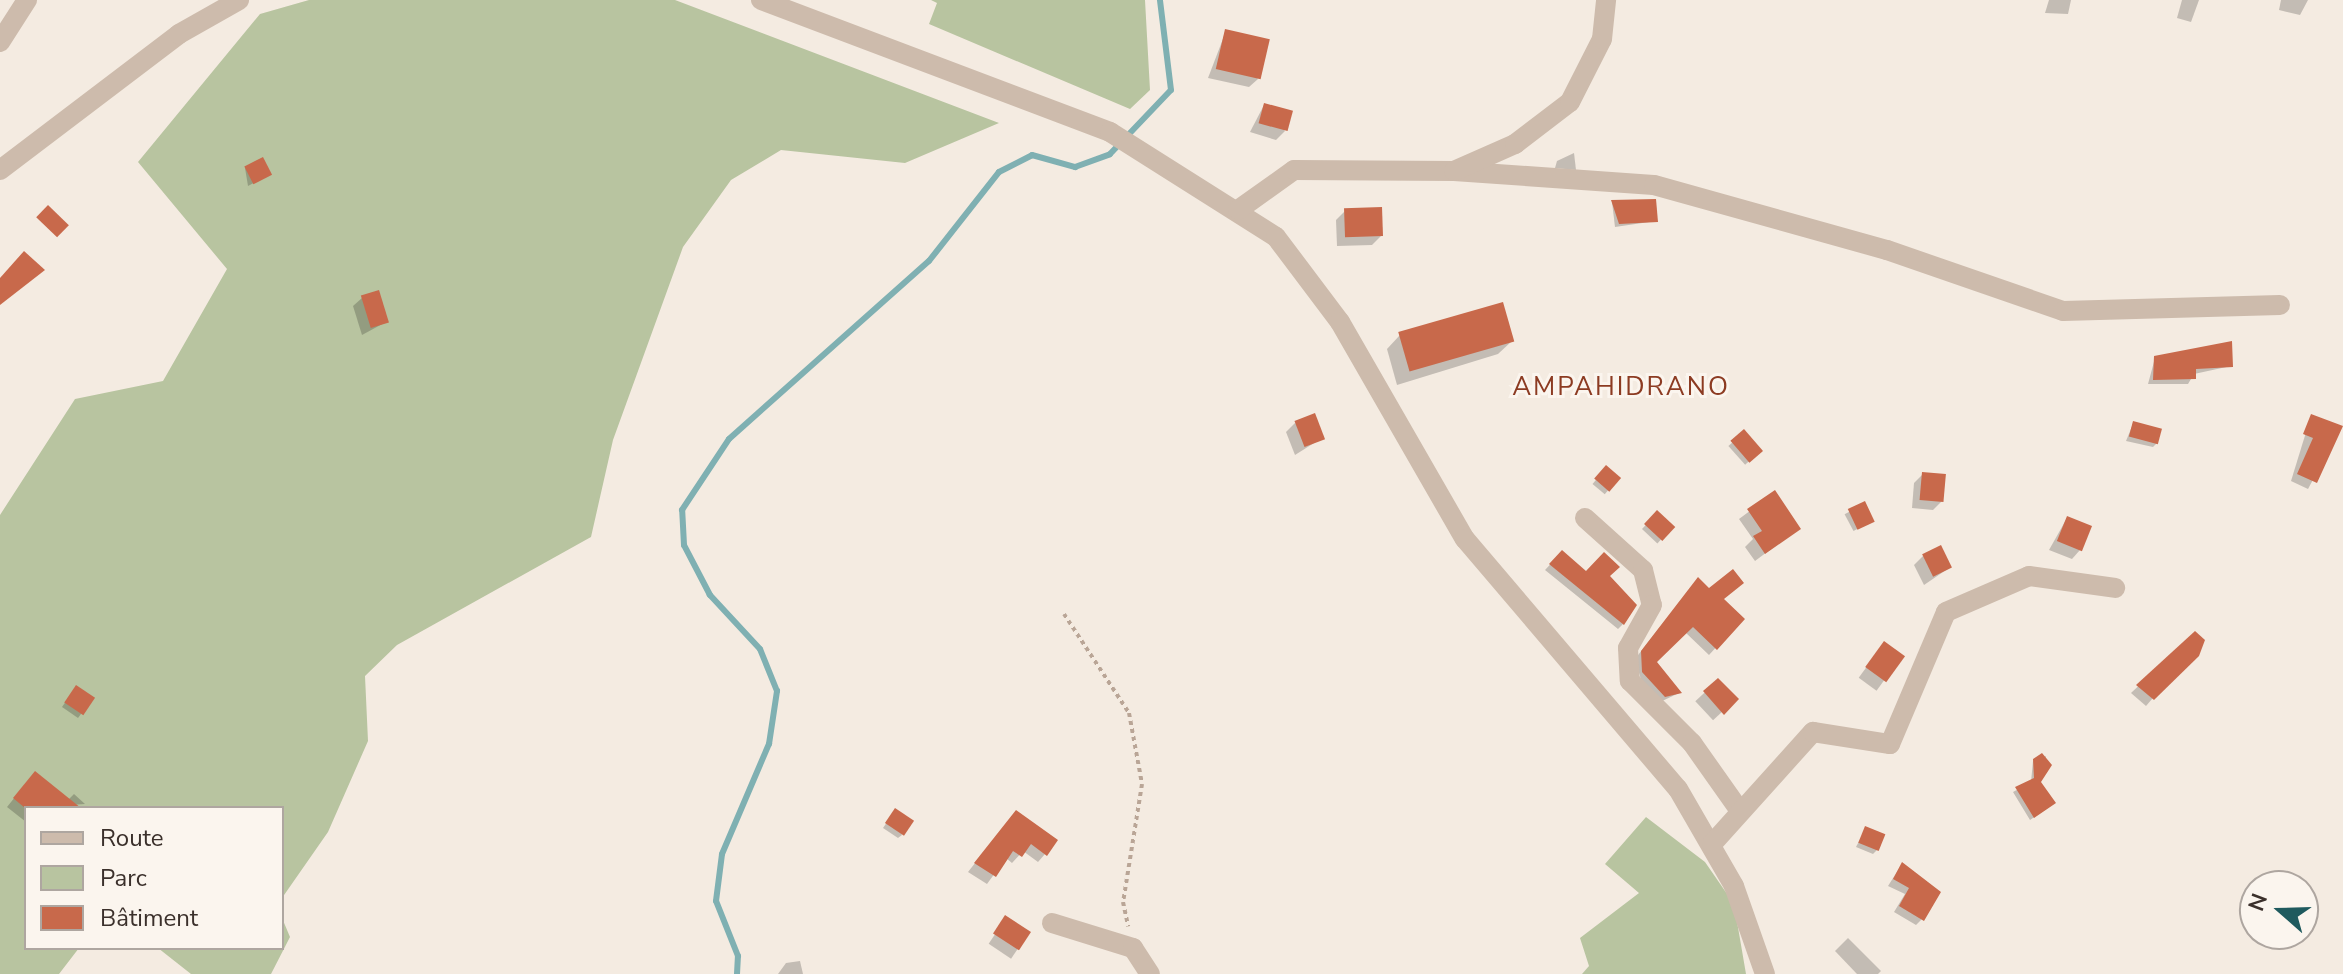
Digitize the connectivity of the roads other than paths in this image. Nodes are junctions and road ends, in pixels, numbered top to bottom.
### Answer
1 (27, 0) edge
2 (239, 0) edge
3 (761, 0) edge
4 (1606, 0) edge
5 (0, 42) edge
6 (0, 170) edge
7 (1454, 171) junction
8 (1238, 210) junction
9 (2280, 305) dead end
10 (1585, 518) dead end
11 (2115, 588) dead end
12 (1740, 811) junction
13 (1712, 844) junction
14 (1052, 923) dead end
15 (1150, 974) edge
16 (1765, 974) edge

1 - 5 street
2 - 6 street
3 - 8 street
4 - 7 street
7 - 8 street
7 - 9 street
8 - 13 street
10 - 12 street
11 - 12 street
12 - 13 street
13 - 16 street
14 - 15 street

